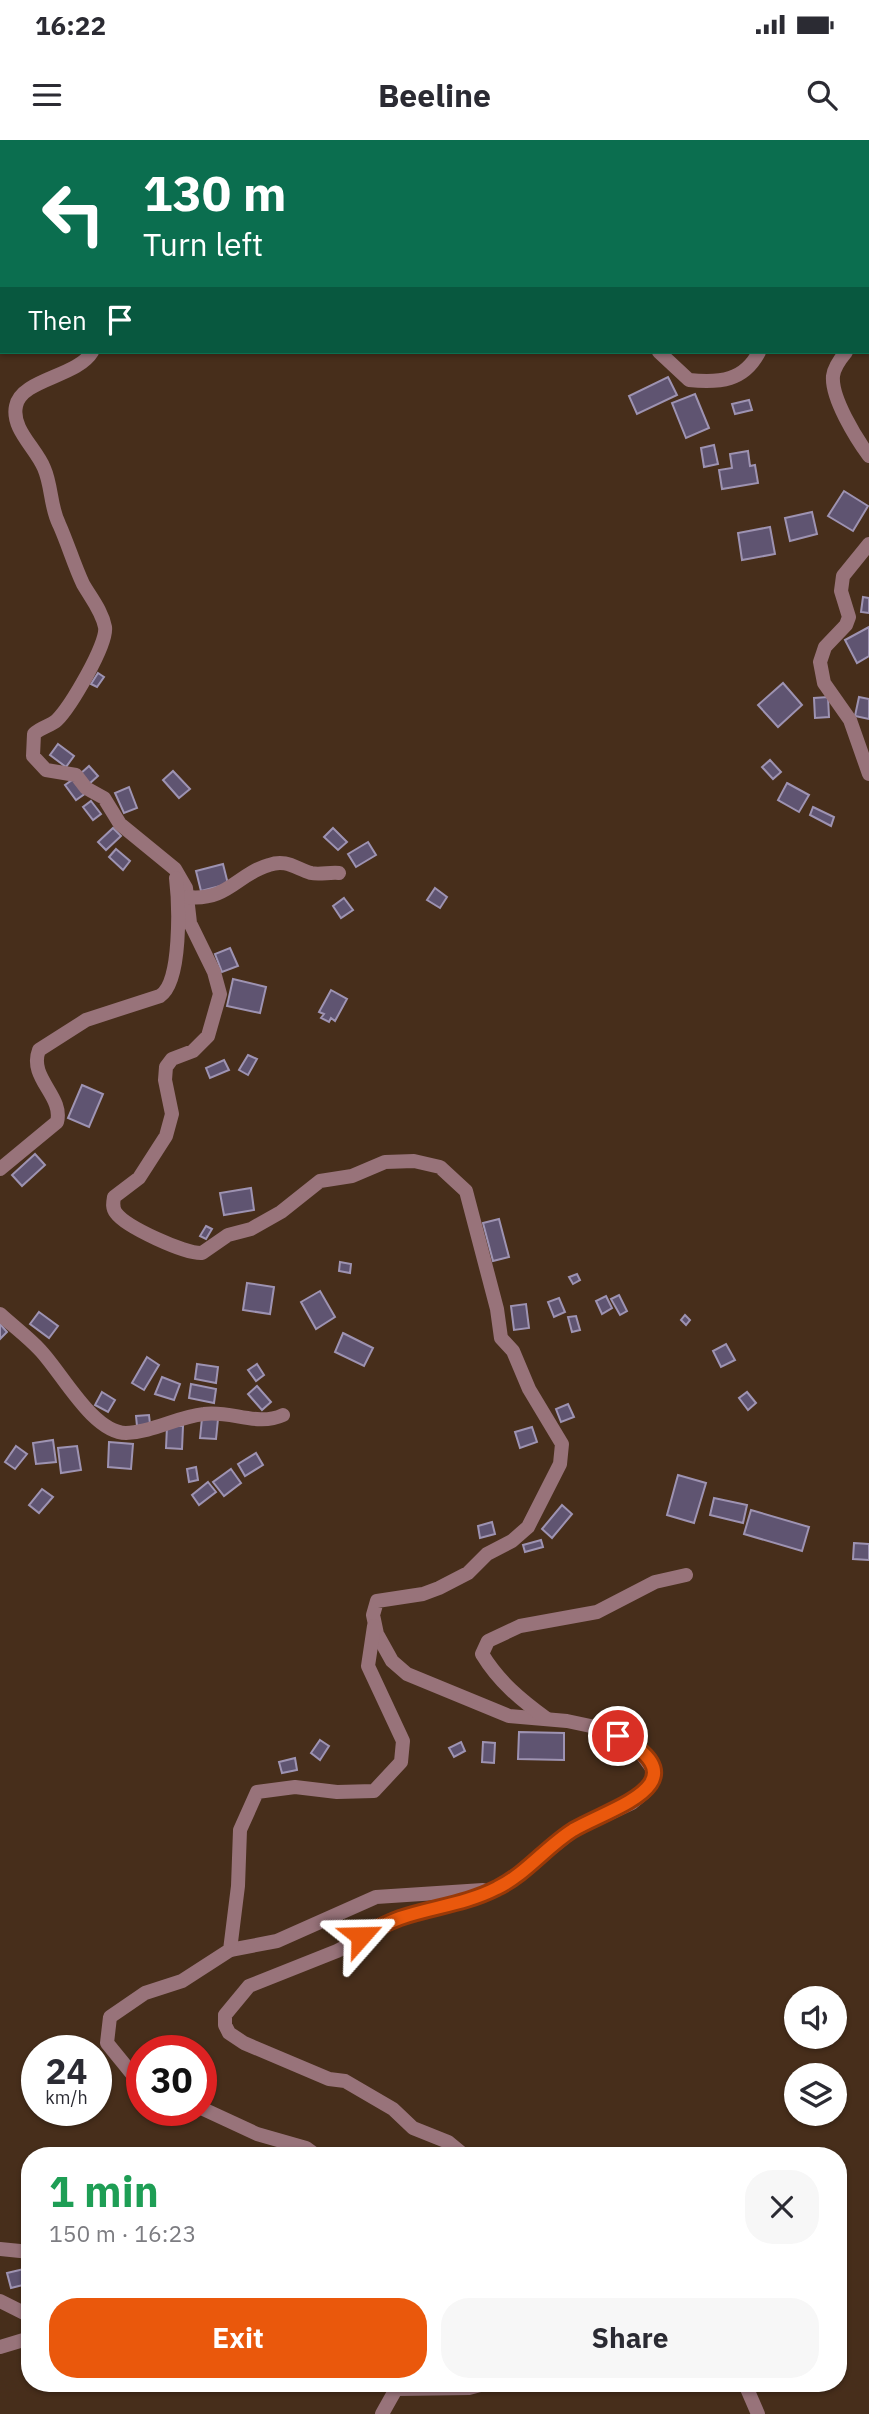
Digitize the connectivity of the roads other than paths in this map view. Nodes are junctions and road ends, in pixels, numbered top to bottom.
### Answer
1 (90, 354) edge
2 (661, 354) edge
3 (758, 354) edge
4 (845, 354) edge
5 (869, 456) edge
6 (869, 544) edge
7 (869, 774) edge
8 (175, 869) junction
9 (339, 873) dead end
10 (188, 897) junction
11 (0, 1169) edge
12 (0, 1314) edge
13 (283, 1415) dead end
14 (687, 1575) dead end
15 (374, 1625) junction
16 (547, 1719) junction
17 (495, 1889) junction
18 (230, 1950) junction
19 (126, 2066) edge
20 (217, 2115) edge
21 (302, 2147) edge
22 (453, 2147) edge
23 (0, 2249) edge
24 (21, 2251) edge
25 (0, 2301) edge
26 (21, 2312) edge
27 (21, 2341) edge
28 (0, 2347) edge
29 (391, 2392) edge
30 (748, 2392) edge
31 (382, 2414) edge
32 (758, 2414) edge

1 - 8 street
2 - 3 street
4 - 5 street
6 - 7 street
8 - 10 street
8 - 11 street
9 - 10 street
10 - 15 street
12 - 13 street
14 - 16 street
15 - 16 street
15 - 18 street
16 - 17 street
17 - 18 street
17 - 22 street
18 - 19 street
20 - 21 street
23 - 24 street
25 - 26 street
27 - 28 street
29 - 31 street
30 - 32 street

